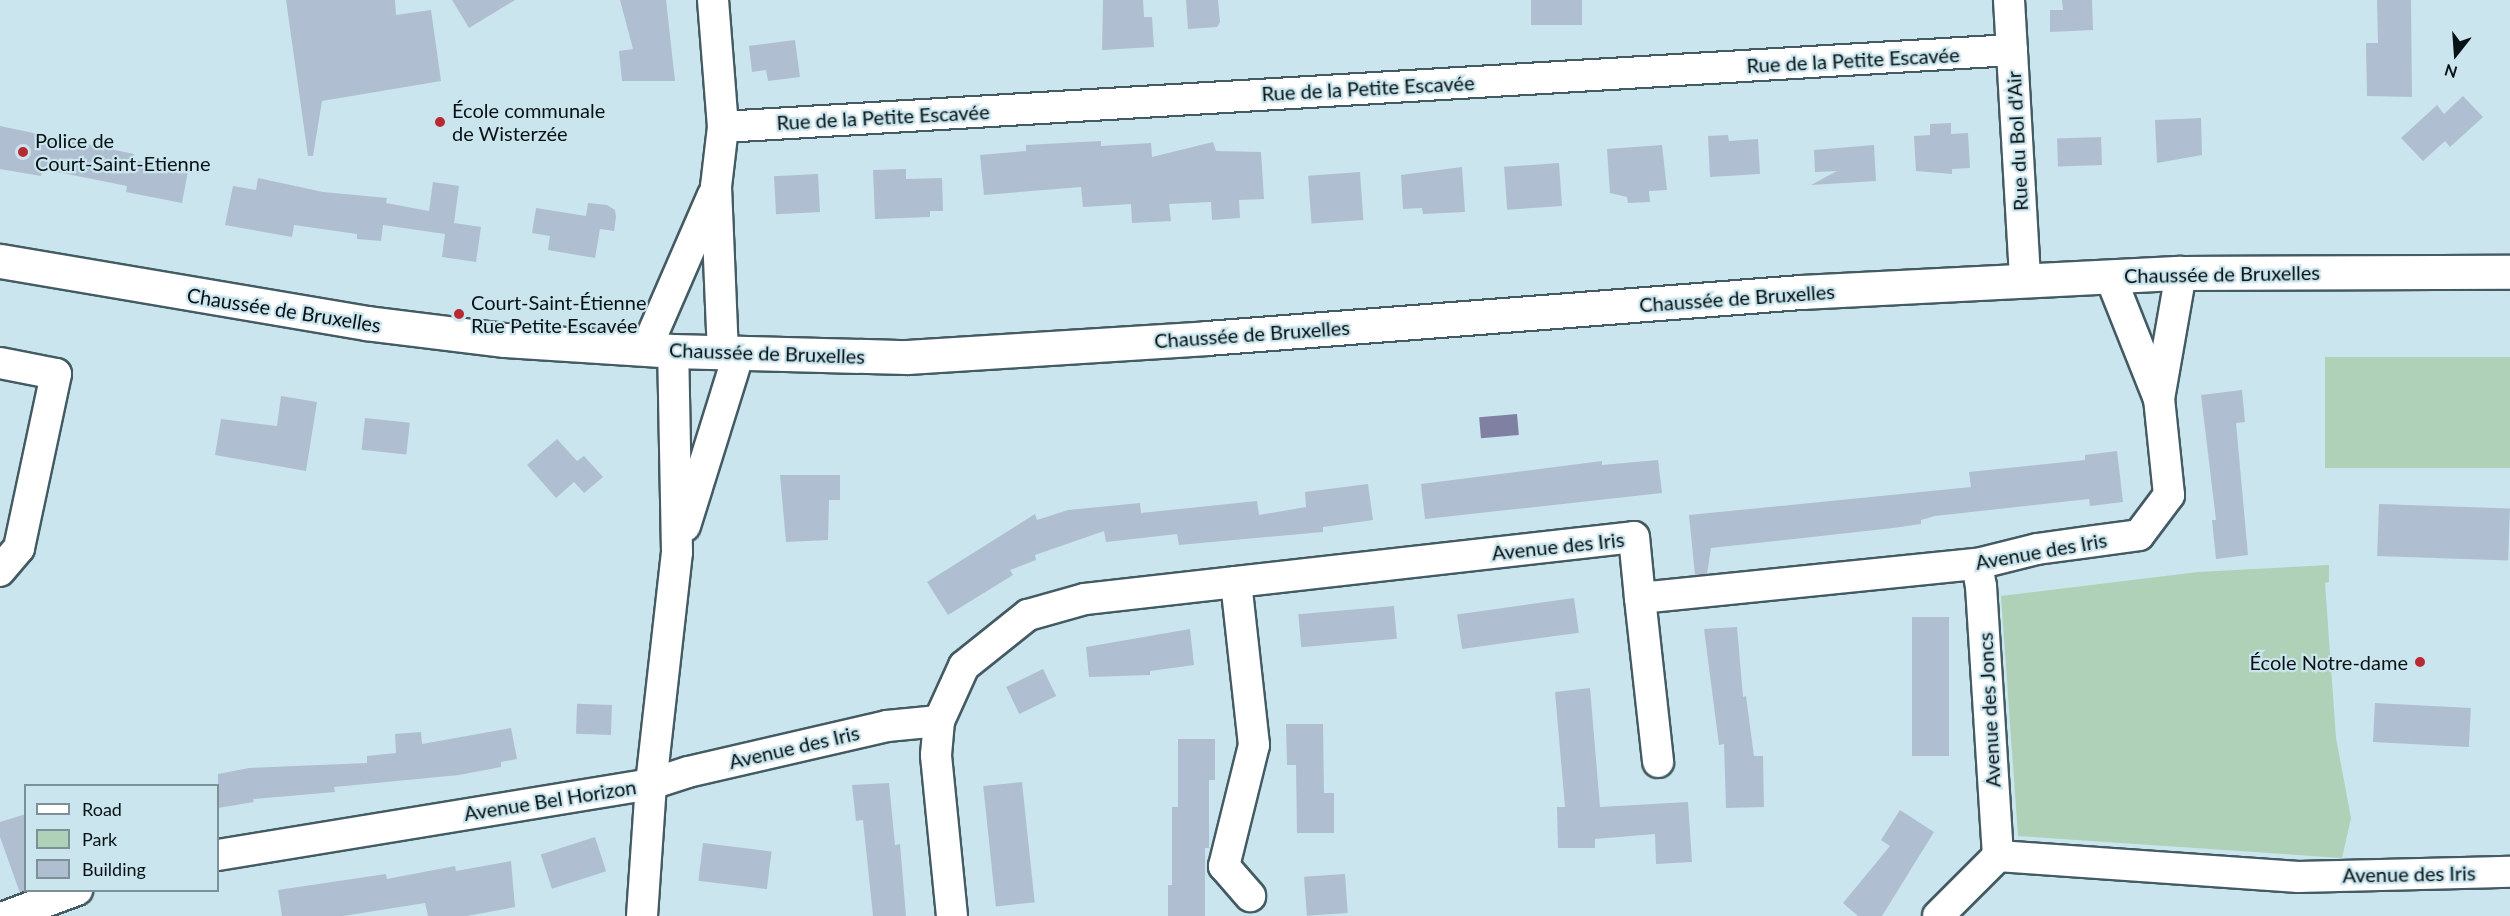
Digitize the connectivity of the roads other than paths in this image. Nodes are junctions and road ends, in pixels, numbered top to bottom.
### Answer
1 (713, 0) edge
2 (2009, 0) edge
3 (2012, 50) junction
4 (723, 127) junction
5 (716, 187) junction
6 (0, 261) edge
7 (2510, 272) edge
8 (2181, 273) junction
9 (2110, 276) junction
10 (2025, 281) junction
11 (659, 350) junction
12 (731, 353) junction
13 (0, 363) edge
14 (2158, 399) junction
15 (677, 552) junction
16 (1977, 564) junction
17 (0, 571) edge
18 (1236, 582) junction
19 (1640, 598) junction
20 (939, 721) junction
21 (1658, 762) dead end
22 (651, 784) junction
23 (219, 855) edge
24 (1998, 856) junction
25 (2510, 872) edge
26 (74, 892) edge
27 (1250, 896) dead end
28 (7, 916) edge
29 (642, 916) edge
30 (951, 916) edge
31 (1938, 916) edge

1 - 4 street
2 - 3 street, Rue du Bol d'Air
3 - 4 street, Rue de la Petite Escavée
3 - 10 street, Rue du Bol d'Air
4 - 5 street
5 - 11 street
5 - 12 street, Avenue Bel Horizon
6 - 11 main road, Chaussée de Bruxelles
7 - 8 main road, Chaussée de Bruxelles
8 - 9 main road, Chaussée de Bruxelles
8 - 14 street, Avenue des Iris
9 - 10 main road, Chaussée de Bruxelles
9 - 14 street, Avenue des Iris
10 - 12 main road, Chaussée de Bruxelles
11 - 12 main road, Chaussée de Bruxelles
11 - 15 street, Avenue Bel Horizon
12 - 15 street, Avenue Bel Horizon
13 - 17 street
14 - 16 street, Avenue des Iris
15 - 22 street, Avenue Bel Horizon
16 - 19 street, Avenue des Iris
16 - 24 street, Avenue des Joncs
18 - 19 street, Avenue des Iris
18 - 20 street, Avenue des Iris
18 - 27 street
19 - 21 street
20 - 22 street, Avenue des Iris
20 - 30 street, Avenue des Iris
22 - 23 street, Avenue Bel Horizon
22 - 29 street
24 - 25 street, Avenue des Iris
24 - 31 street
26 - 28 street

